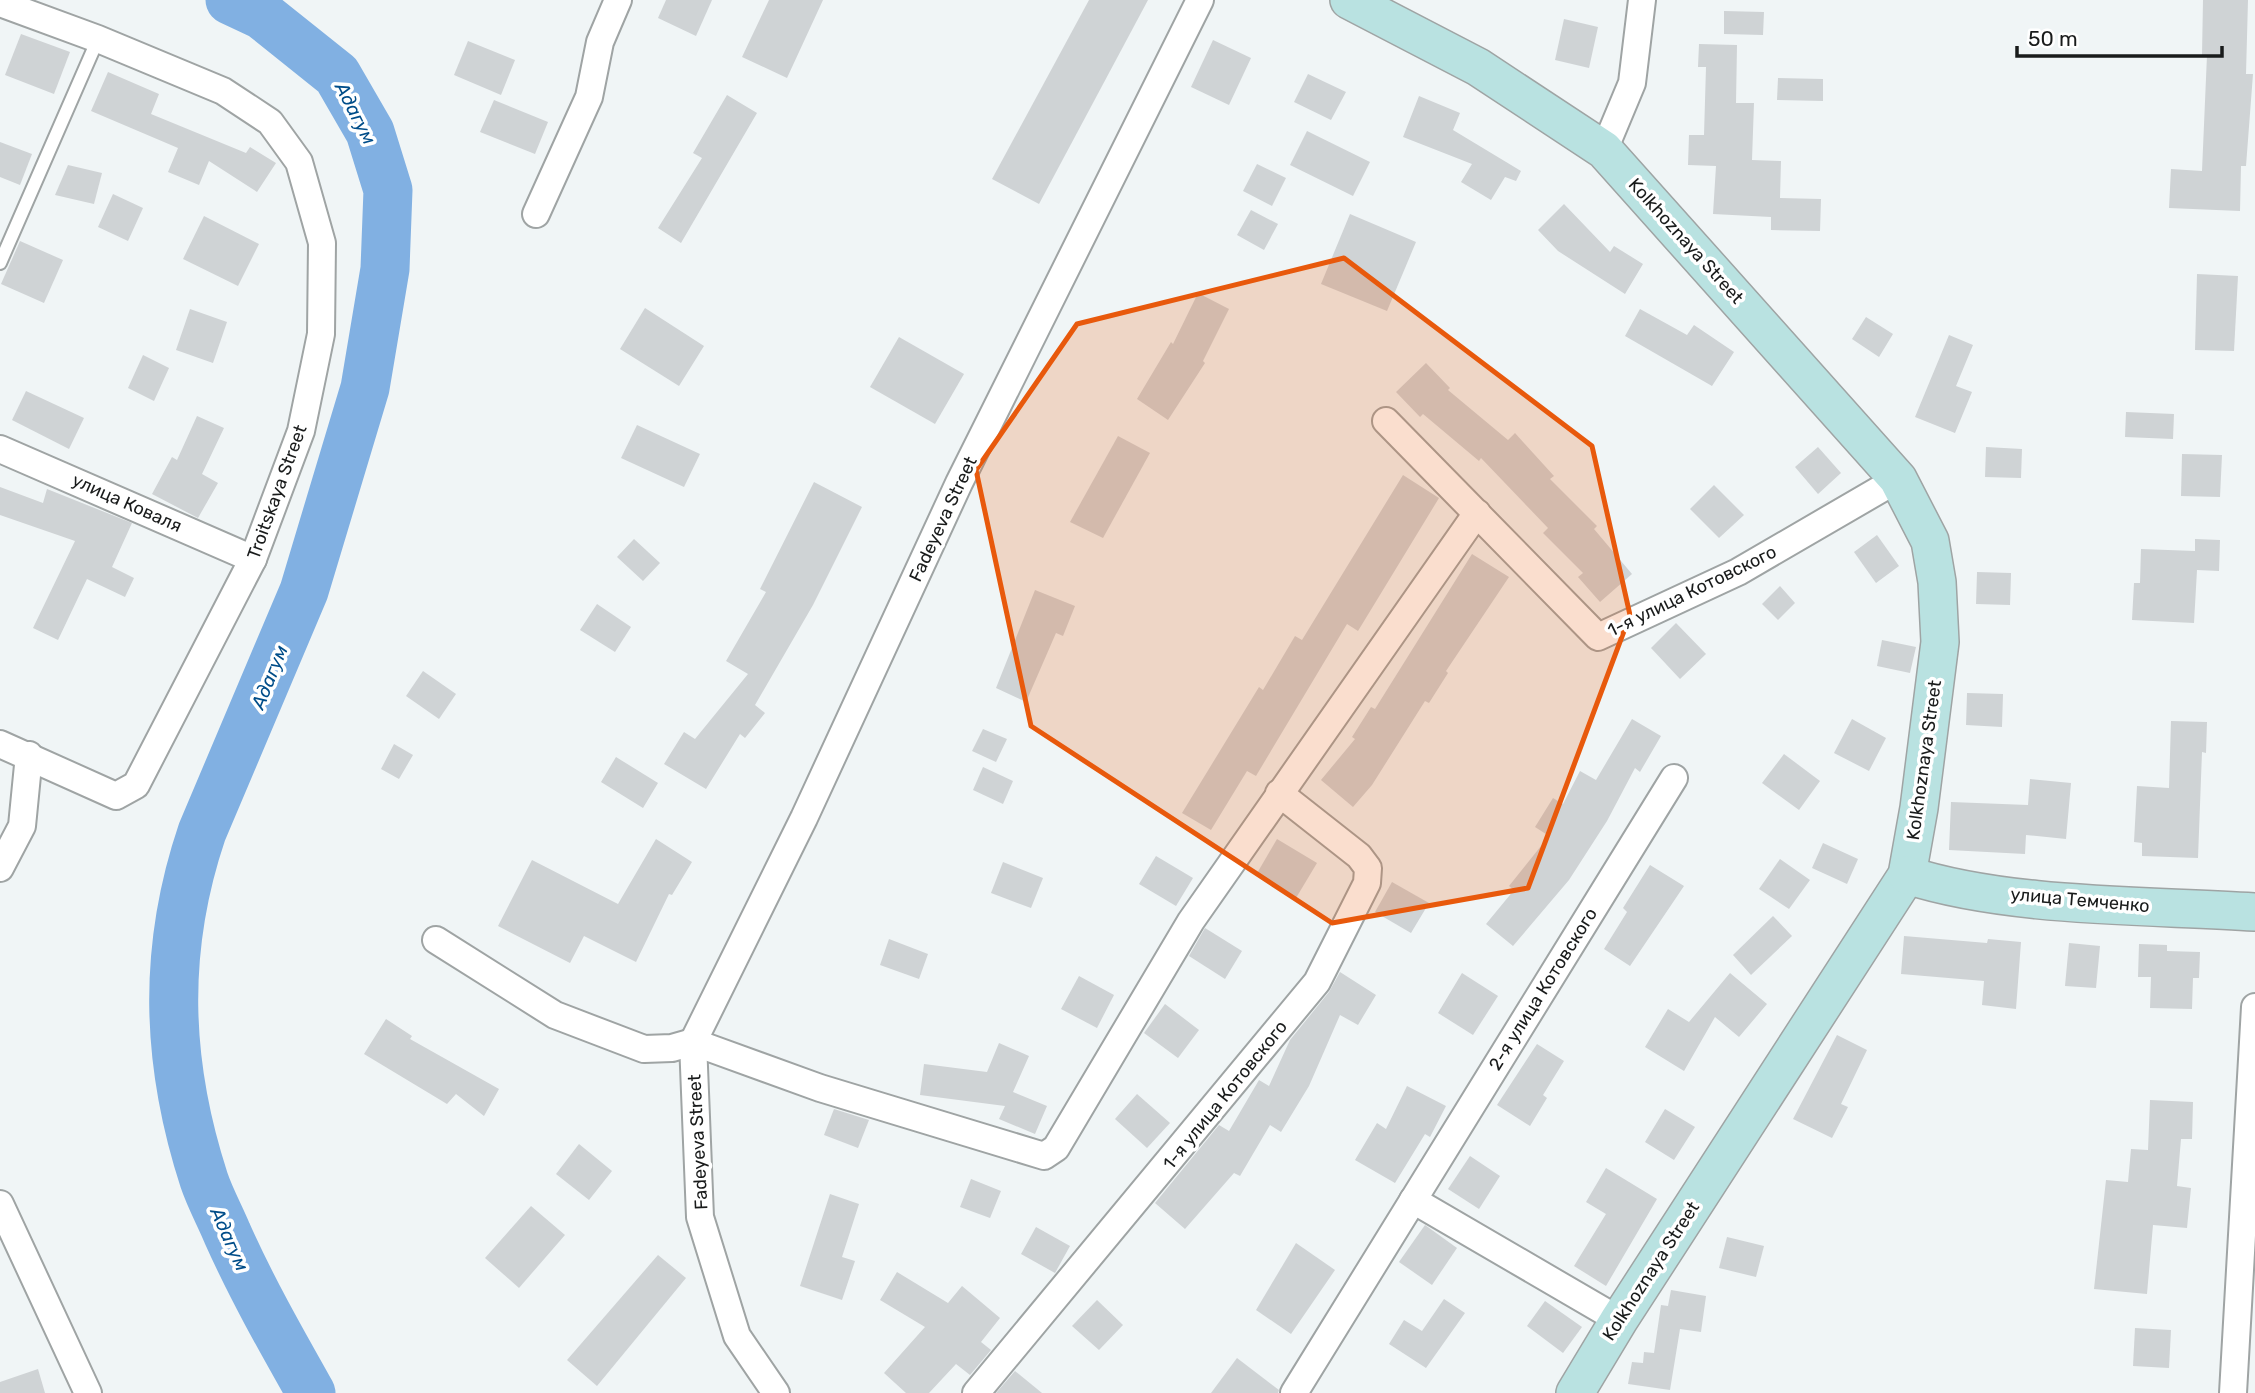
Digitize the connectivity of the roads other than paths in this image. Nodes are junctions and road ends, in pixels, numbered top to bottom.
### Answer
1 (618, 0) edge
2 (1200, 0) edge
3 (1349, 0) edge
4 (1642, 0) edge
5 (0, 4) edge
6 (98, 39) junction
7 (1604, 150) junction
8 (536, 214) dead end
9 (0, 263) edge
10 (1386, 421) dead end
11 (0, 449) edge
12 (1898, 479) junction
13 (1477, 513) junction
14 (253, 559) junction
15 (0, 744) edge
16 (29, 755) junction
17 (1674, 778) dead end
18 (1279, 793) junction
19 (0, 868) edge
20 (1907, 875) junction
21 (2255, 912) edge
22 (436, 940) dead end
23 (2255, 1007) edge
24 (693, 1042) junction
25 (1413, 1199) junction
26 (0, 1204) edge
27 (1619, 1320) junction
28 (88, 1393) edge
29 (776, 1393) edge
30 (976, 1393) edge
31 (1294, 1393) edge
32 (1575, 1393) edge
33 (2233, 1393) edge

1 - 8 street
2 - 24 street, Fadeyeva Street
3 - 7 main road, Kolkhoznaya Street
4 - 7 street
5 - 6 street, Troitskaya Street
6 - 9 lane
6 - 14 street, Troitskaya Street
7 - 12 main road, Kolkhoznaya Street
10 - 13 street, 1-я улица Котовского
11 - 14 street, улица Коваля
12 - 13 street, 1-я улица Котовского
12 - 20 main road, Kolkhoznaya Street
13 - 18 street
14 - 16 street, Troitskaya Street
15 - 16 street, Troitskaya Street
16 - 19 street
17 - 25 street, 2-я улица Котовского
18 - 24 street, Fadeyeva Street
18 - 30 street, 1-я улица Котовского
20 - 21 main road, улица Темченко
20 - 27 main road, Kolkhoznaya Street
22 - 24 street
23 - 33 street
24 - 29 street, Fadeyeva Street
25 - 27 street
25 - 31 street, 2-я улица Котовского
26 - 28 street
27 - 32 main road, Kolkhoznaya Street

